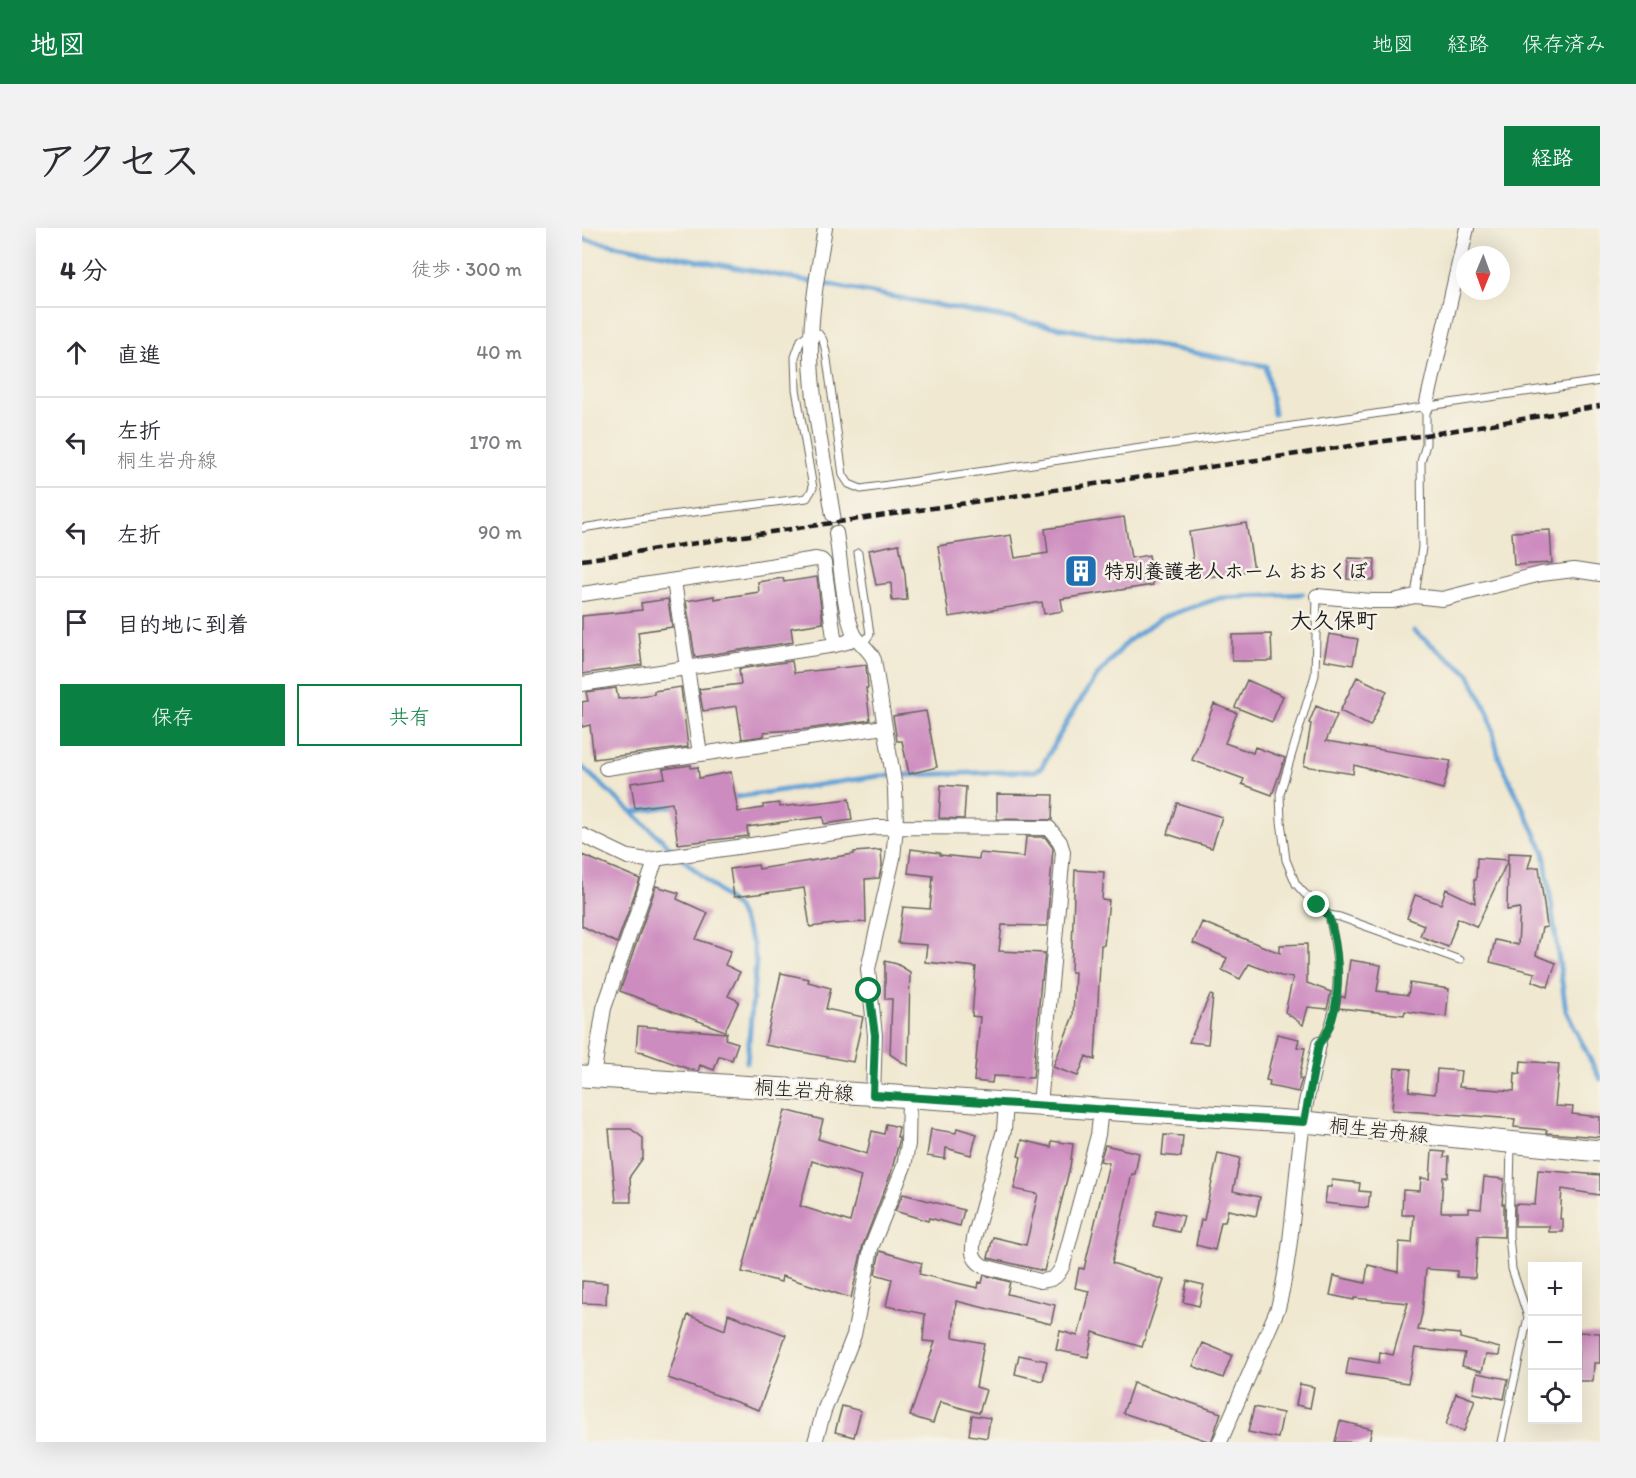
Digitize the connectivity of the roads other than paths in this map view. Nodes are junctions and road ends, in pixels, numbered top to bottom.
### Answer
1 (825, 228) edge
2 (1467, 228) edge
3 (811, 331) junction
4 (1600, 381) edge
5 (1426, 407) junction
6 (833, 515) dead end
7 (582, 528) edge
8 (836, 533) dead end
9 (858, 553) dead end
10 (1600, 574) edge
11 (674, 581) junction
12 (582, 594) edge
13 (1317, 596) joint
14 (1415, 596) junction
15 (859, 640) junction
16 (835, 645) junction
17 (687, 667) junction
18 (582, 684) edge
19 (884, 727) junction
20 (700, 754) junction
21 (606, 768) dead end
22 (896, 827) junction
23 (582, 835) edge
24 (656, 859) junction
25 (1329, 915) junction
26 (1460, 960) dead end
27 (1319, 1044) joint
28 (588, 1076) edge
29 (873, 1095) junction
30 (909, 1096) junction
31 (1006, 1103) junction
32 (1040, 1106) junction
33 (1101, 1109) junction
34 (1304, 1122) junction
35 (1510, 1142) junction
36 (1600, 1151) edge
37 (815, 1442) edge
38 (1220, 1442) edge
39 (1501, 1442) edge

1 - 3 street
2 - 5 street
3 - 5 lane
3 - 6 street
3 - 7 lane
4 - 5 lane
5 - 14 lane
8 - 15 street
9 - 15 lane
10 - 14 street
11 - 12 street
11 - 16 street
11 - 17 street
13 - 14 street
13 - 25 lane
15 - 16 street
15 - 19 street
16 - 17 street
17 - 18 street
17 - 20 street
19 - 20 street
19 - 22 street
20 - 21 street
22 - 24 street
22 - 29 street
22 - 32 street
23 - 24 street
24 - 28 street
25 - 26 lane
25 - 27 lane
27 - 34 street
28 - 29 main road, 桐生岩舟線
29 - 30 main road, 桐生岩舟線
30 - 31 main road, 桐生岩舟線
30 - 37 street
31 - 32 main road, 桐生岩舟線
31 - 33 street
32 - 33 main road, 桐生岩舟線
33 - 34 main road, 桐生岩舟線
34 - 35 main road, 桐生岩舟線
34 - 38 street
35 - 36 main road, 桐生岩舟線
35 - 39 lane

